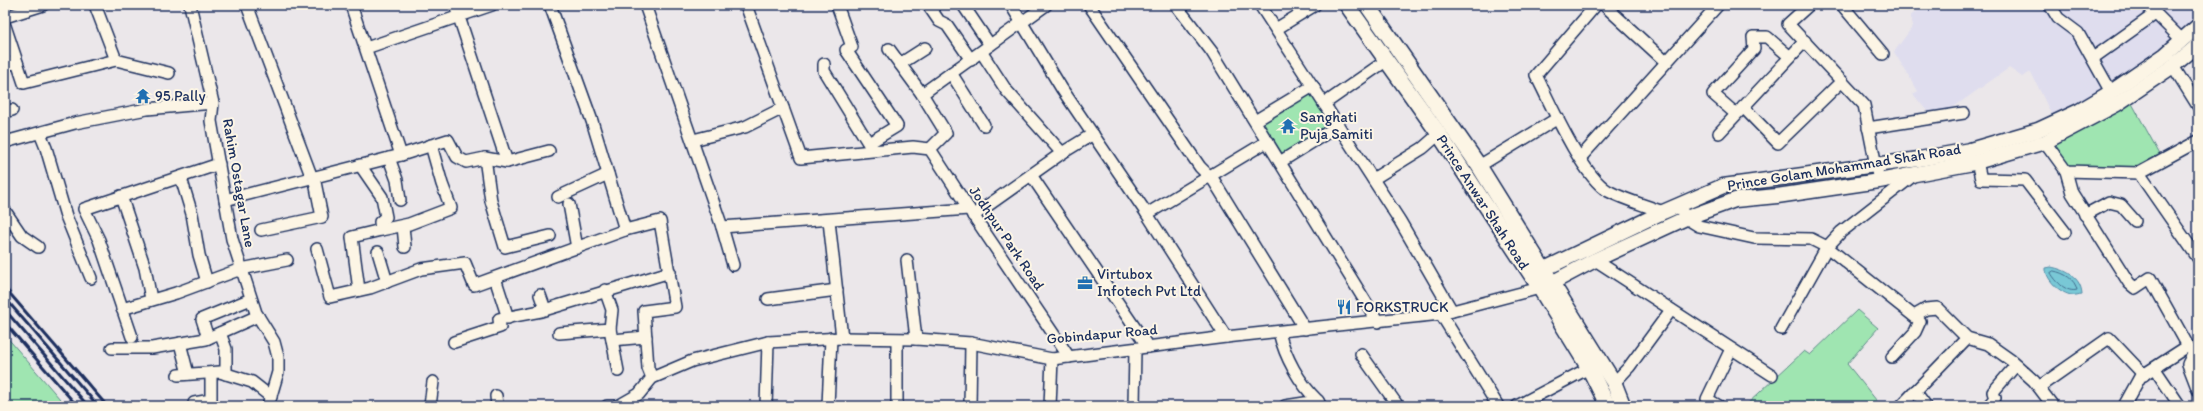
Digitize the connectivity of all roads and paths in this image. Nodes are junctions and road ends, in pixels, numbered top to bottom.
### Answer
1 (43, 5) edge
2 (96, 5) edge
3 (247, 5) edge
4 (351, 5) edge
5 (455, 5) edge
6 (492, 5) edge
7 (550, 5) edge
8 (645, 5) edge
9 (746, 5) edge
10 (837, 5) edge
11 (928, 5) edge
12 (963, 5) edge
13 (1011, 5) edge
14 (1046, 5) edge
15 (1089, 5) edge
16 (1176, 5) edge
17 (1260, 5) edge
18 (1316, 5) edge
19 (1348, 5) edge
20 (1367, 5) edge
21 (1596, 5) edge
22 (1604, 5) edge
23 (1718, 5) edge
24 (1809, 5) edge
25 (1842, 5) edge
26 (2050, 5) edge
27 (2147, 5) edge
28 (192, 6) edge
29 (2155, 14) junction
30 (5, 17) edge
31 (459, 17) junction
32 (1022, 21) junction
33 (2198, 26) edge
34 (5, 28) edge
35 (1276, 29) junction
36 (2182, 40) junction
37 (1805, 41) junction
38 (990, 45) junction
39 (2198, 45) edge
40 (366, 48) junction
41 (925, 48) dead end
42 (889, 49) dead end
43 (982, 53) junction
44 (1883, 54) dead end
45 (1790, 57) junction
46 (2093, 58) junction
47 (116, 60) junction
48 (971, 60) junction
49 (1386, 60) junction
50 (1666, 62) junction
51 (17, 63) junction
52 (5, 64) edge
53 (824, 64) dead end
54 (900, 64) junction
55 (2173, 66) junction
56 (169, 73) dead end
57 (951, 73) junction
58 (1420, 80) junction
59 (1842, 81) junction
60 (1312, 86) junction
61 (1407, 89) junction
62 (2111, 92) junction
63 (922, 94) junction
64 (212, 103) junction
65 (1324, 104) junction
66 (2198, 106) edge
67 (783, 108) junction
68 (1740, 111) junction
69 (1964, 113) dead end
70 (1558, 118) junction
71 (1255, 122) junction
72 (984, 124) dead end
73 (1338, 126) junction
74 (1868, 128) junction
75 (1719, 133) dead end
76 (40, 134) junction
77 (1092, 134) junction
78 (1439, 134) junction
79 (692, 140) junction
80 (2198, 141) edge
81 (5, 142) edge
82 (1268, 142) junction
83 (2045, 142) junction
84 (431, 145) junction
85 (871, 147) junction
86 (930, 148) junction
87 (549, 151) dead end
88 (1062, 153) junction
89 (401, 155) junction
90 (389, 158) junction
91 (485, 158) junction
92 (1580, 158) junction
93 (507, 162) junction
94 (1280, 162) junction
95 (1978, 162) junction
96 (219, 164) junction
97 (360, 165) junction
98 (1876, 165) junction
99 (1479, 166) junction
100 (2066, 170) junction
101 (1916, 173) junction
102 (2139, 173) junction
103 (608, 174) junction
104 (1031, 175) junction
105 (1208, 175) junction
106 (313, 177) junction
107 (181, 178) junction
108 (1373, 179) junction
109 (1878, 181) junction
110 (121, 196) junction
111 (558, 197) dead end
112 (225, 200) junction
113 (400, 200) dead end
114 (569, 204) dead end
115 (1679, 206) junction
116 (5, 211) edge
117 (971, 212) junction
118 (1663, 212) junction
119 (1147, 214) junction
120 (2085, 215) junction
121 (1686, 218) junction
122 (829, 221) junction
123 (2135, 221) dead end
124 (403, 226) junction
125 (722, 227) junction
126 (261, 230) dead end
127 (381, 230) junction
128 (625, 230) junction
129 (2065, 232) dead end
130 (550, 236) dead end
131 (38, 247) dead end
132 (405, 247) dead end
133 (1827, 247) junction
134 (577, 248) junction
135 (317, 249) dead end
136 (378, 252) dead end
137 (2198, 258) edge
138 (287, 260) dead end
139 (907, 260) dead end
140 (1595, 260) junction
141 (733, 265) dead end
142 (241, 269) junction
143 (1544, 269) junction
144 (670, 272) junction
145 (1530, 275) junction
146 (91, 278) dead end
147 (495, 278) junction
148 (207, 282) junction
149 (387, 282) junction
150 (1546, 286) junction
151 (359, 290) junction
152 (605, 290) junction
153 (837, 290) junction
154 (540, 295) dead end
155 (151, 299) junction
156 (251, 299) junction
157 (768, 299) dead end
158 (122, 309) junction
159 (545, 309) junction
160 (1671, 310) junction
161 (1447, 313) junction
162 (258, 316) junction
163 (1914, 316) junction
164 (508, 318) junction
165 (1378, 322) junction
166 (1305, 329) junction
167 (1780, 329) dead end
168 (1278, 332) junction
169 (220, 333) junction
170 (559, 333) dead end
171 (611, 334) junction
172 (132, 337) dead end
173 (646, 337) junction
174 (1226, 337) junction
175 (208, 338) junction
176 (837, 338) junction
177 (1967, 338) junction
178 (916, 339) junction
179 (897, 340) junction
180 (454, 342) dead end
181 (768, 342) junction
182 (180, 343) junction
183 (971, 343) junction
184 (112, 348) dead end
185 (1148, 348) junction
186 (1135, 349) junction
187 (1731, 350) junction
188 (2194, 350) edge
189 (1361, 354) dead end
190 (1069, 357) junction
191 (1892, 357) dead end
192 (1052, 359) junction
193 (2016, 365) junction
194 (1589, 368) junction
195 (2155, 369) junction
196 (618, 371) dead end
197 (211, 373) junction
198 (226, 374) junction
199 (1772, 375) dead end
200 (2144, 376) junction
201 (652, 378) junction
202 (433, 382) dead end
203 (1614, 383) junction
204 (2039, 387) junction
205 (2198, 390) edge
206 (1915, 391) junction
207 (269, 401) edge
208 (194, 403) dead end
209 (1319, 404) edge
210 (2126, 405) edge
211 (430, 406) edge
212 (607, 406) edge
213 (618, 406) edge
214 (766, 406) edge
215 (828, 406) edge
216 (897, 406) edge
217 (970, 406) edge
218 (1050, 406) edge
219 (1134, 406) edge
220 (1285, 406) edge
221 (1398, 406) edge
222 (1498, 406) edge
223 (1517, 406) edge
224 (1608, 406) edge
225 (1623, 406) edge
226 (1719, 406) edge
227 (1900, 406) edge
228 (1926, 406) edge
229 (1988, 406) edge
230 (2053, 406) edge
231 (2180, 406) edge

1 - 30 street
2 - 47 street
3 - 106 street
4 - 40 street
5 - 31 street
6 - 31 street
7 - 103 street
8 - 79 street
9 - 67 street
10 - 85 street
11 - 48 street
12 - 38 street
13 - 32 street
14 - 32 street
15 - 105 street
16 - 71 street
17 - 35 street
18 - 35 street
19 - 49 main road, Prince Anwar Shah Road
20 - 58 main road, Prince Anwar Shah Road
21 - 70 street
22 - 50 street
23 - 50 street
24 - 37 street
25 - 44 street
26 - 46 street
27 - 29 street
28 - 64 street, Rahim Ostagar Lane
29 - 36 street
29 - 46 street
31 - 40 street
31 - 93 street
32 - 38 street
32 - 77 street
33 - 36 street
34 - 51 street
35 - 60 street
36 - 62 street
37 - 45 street
37 - 59 street
38 - 43 street
39 - 55 street, Prince Golam Mohammad Shah Road
40 - 89 street
41 - 54 street
42 - 54 street
43 - 48 street
43 - 88 street
45 - 68 street
45 - 68 street
46 - 62 street
47 - 51 street
47 - 56 street
48 - 57 street
49 - 61 main road, Prince Anwar Shah Road
49 - 65 street
50 - 92 street
51 - 52 street
53 - 85 street
54 - 63 street
55 - 66 street
55 - 83 street, Prince Golam Mohammad Shah Road
57 - 63 street
57 - 72 street
58 - 61 main road
58 - 99 main road, Prince Anwar Shah Road
59 - 68 street
59 - 74 street
60 - 65 street
60 - 71 street
61 - 78 main road, Prince Anwar Shah Road
62 - 98 street
63 - 86 street
64 - 76 street
64 - 96 street, Rahim Ostagar Lane
65 - 73 street
67 - 79 street
67 - 85 street
68 - 75 street
69 - 74 street
70 - 92 street
70 - 99 street
71 - 82 street
73 - 94 street
73 - 108 street
74 - 98 street
76 - 81 street
76 - 146 street
77 - 88 street
77 - 119 street
78 - 108 street
78 - 145 main road, Prince Anwar Shah Road
79 - 125 street
80 - 102 street
82 - 94 street
82 - 105 street
83 - 95 street, Prince Golam Mohammad Shah Road
83 - 100 street
84 - 89 street
84 - 91 street
84 - 124 street
85 - 86 street
86 - 117 street, Jodhpur Park Road
87 - 93 street
88 - 104 street
89 - 90 street
90 - 97 street
90 - 113 street
91 - 93 street
91 - 130 street
92 - 118 street
94 - 165 street
95 - 101 street, Prince Golam Mohammad Shah Road
95 - 129 street
96 - 107 street
96 - 112 street, Rahim Ostagar Lane
97 - 106 street
97 - 127 street
98 - 109 street
98 - 115 street
99 - 143 main road, Prince Anwar Shah Road
100 - 102 street
100 - 120 street
101 - 109 street, Prince Golam Mohammad Shah Road
101 - 133 street
102 - 137 street
103 - 111 street
103 - 128 street
104 - 117 street
104 - 185 street
105 - 119 street
105 - 166 street
106 - 112 street
106 - 126 street
107 - 110 street
107 - 148 street
108 - 161 street
109 - 121 street, Prince Golam Mohammad Shah Road
110 - 155 street
110 - 158 street
112 - 142 street, Rahim Ostagar Lane
114 - 134 street
115 - 118 street
115 - 121 street
116 - 131 street
117 - 122 street
117 - 190 street, Jodhpur Park Road
118 - 143 street
119 - 174 street
120 - 123 street
120 - 188 street
121 - 133 street
121 - 140 street, Prince Golam Mohammad Shah Road
122 - 125 street
122 - 153 street
124 - 127 street
124 - 132 street
125 - 141 street
127 - 151 street
128 - 134 street
128 - 144 street
133 - 163 street
133 - 167 street
134 - 147 street
135 - 151 street
136 - 149 street
138 - 142 street
139 - 178 street
140 - 150 street, Prince Golam Mohammad Shah Road
140 - 160 street
142 - 148 street
142 - 156 street, Rahim Ostagar Lane
143 - 145 street
143 - 150 main road, Prince Anwar Shah Road
144 - 152 street
144 - 173 street
145 - 150 main road, Prince Anwar Shah Road
147 - 149 street
147 - 164 street
148 - 155 street
149 - 151 street
150 - 161 street, Gobindapur Road
150 - 194 main road, Prince Anwar Shah Road
150 - 203 main road, Prince Anwar Shah Road
152 - 159 street
152 - 171 street
153 - 157 street
153 - 176 street
154 - 159 street
155 - 158 street
156 - 162 street, Rahim Ostagar Lane
156 - 175 street
158 - 172 street
159 - 164 street
160 - 187 street
160 - 203 street
161 - 165 street, Gobindapur Road
161 - 222 street
162 - 169 street
162 - 207 street, Rahim Ostagar Lane
163 - 177 street
163 - 191 street
164 - 180 street
165 - 166 street, Gobindapur Road
166 - 168 street, Gobindapur Road
168 - 174 street, Gobindapur Road
168 - 209 street
169 - 175 street
169 - 198 street
170 - 171 street
171 - 173 street
171 - 196 street
173 - 201 street
174 - 185 street, Gobindapur Road
175 - 182 street
176 - 179 street, Gobindapur Road
176 - 181 street, Gobindapur Road
176 - 215 street
177 - 193 street
177 - 206 street
178 - 179 street, Gobindapur Road
178 - 183 street, Gobindapur Road
179 - 216 street
181 - 201 street, Gobindapur Road
181 - 214 street
182 - 184 street
182 - 197 street
183 - 192 street, Gobindapur Road
183 - 217 street
185 - 186 street, Gobindapur Road
186 - 190 street, Gobindapur Road
186 - 219 street
187 - 199 street
187 - 226 street
188 - 195 street
188 - 205 street
189 - 221 street
190 - 192 street, Gobindapur Road
192 - 218 street
193 - 204 street
193 - 229 street
194 - 223 street
194 - 224 main road, Prince Anwar Shah Road
195 - 200 street
195 - 231 street
197 - 198 street
197 - 208 street
198 - 207 street
200 - 204 street
200 - 210 street
201 - 213 street, Gobindapur Road
202 - 211 street
203 - 225 main road, Prince Anwar Shah Road
204 - 230 street
206 - 227 street
206 - 228 street
209 - 220 street
212 - 213 street

